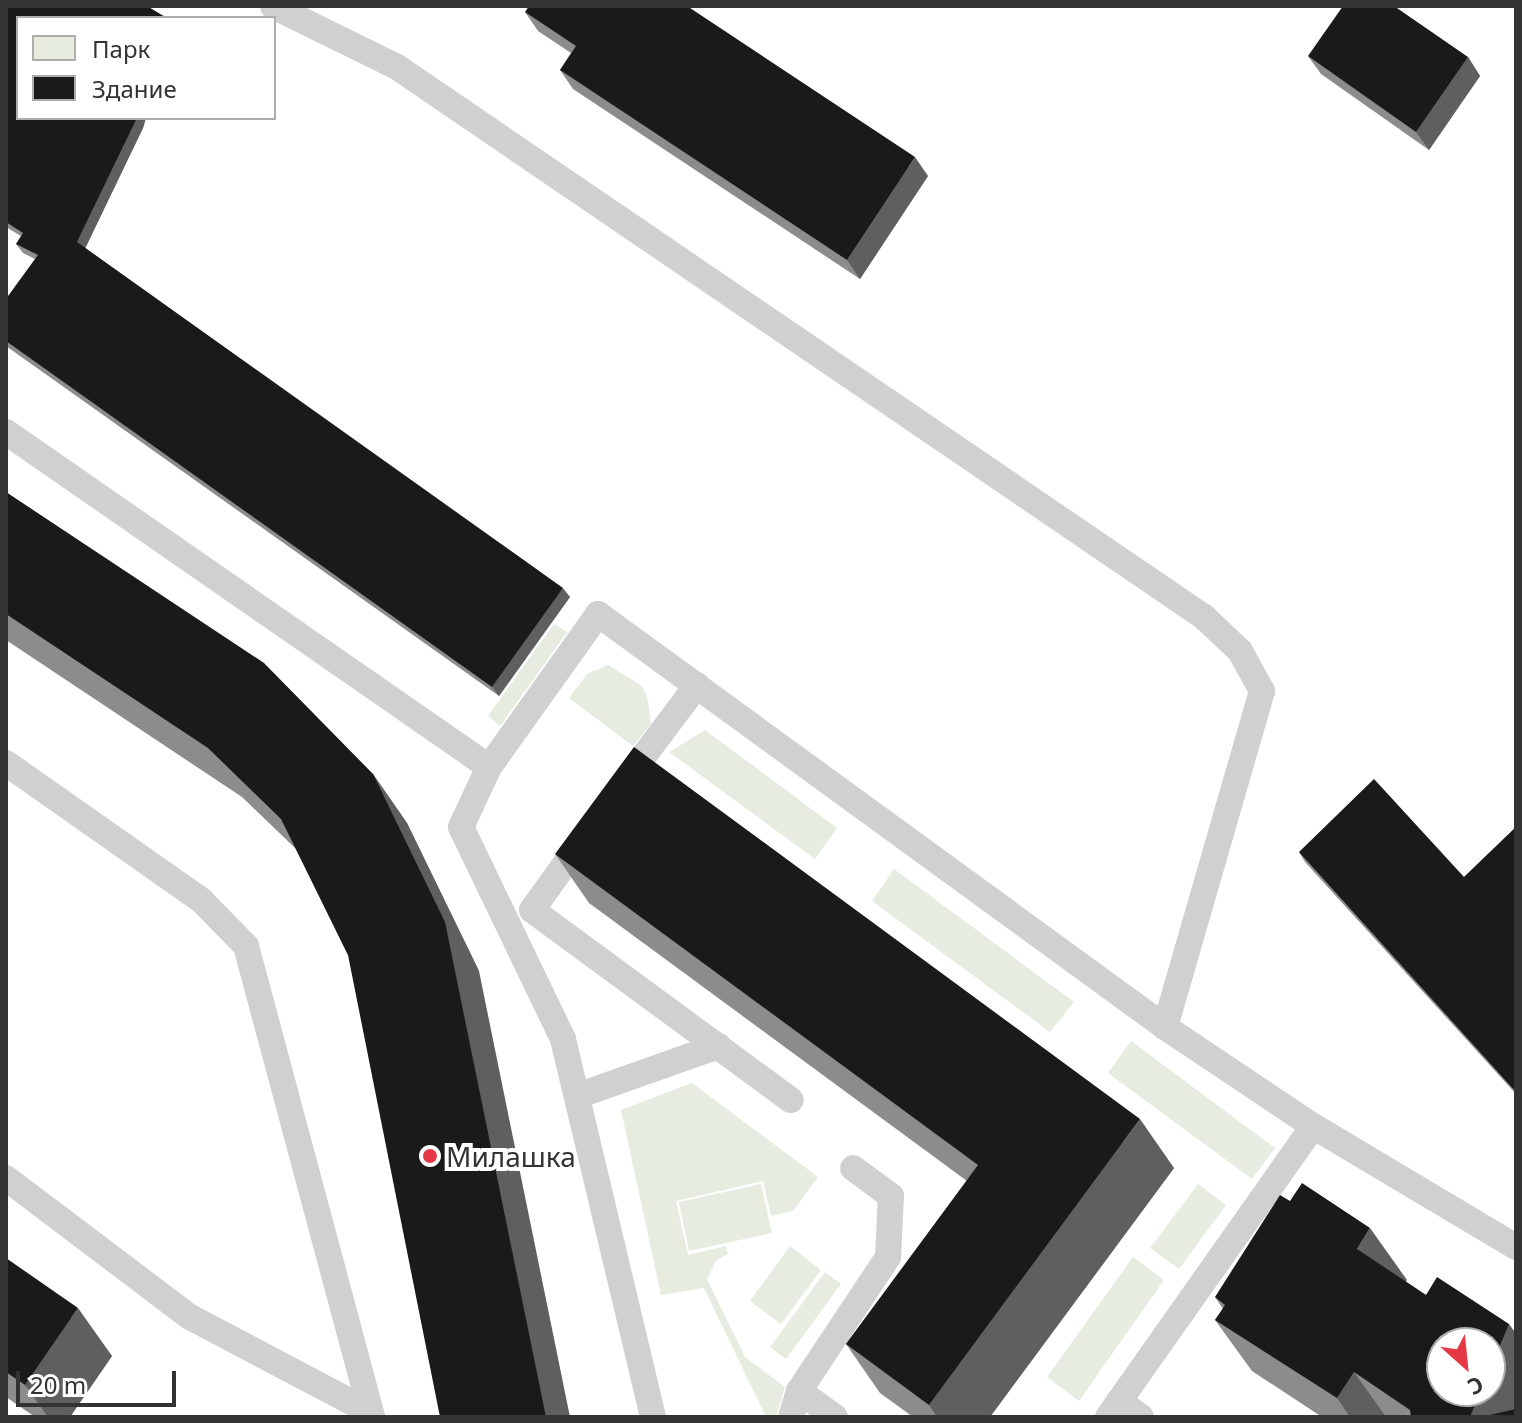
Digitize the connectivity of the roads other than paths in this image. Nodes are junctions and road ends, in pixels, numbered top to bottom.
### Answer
1 (273, 6) edge
2 (6, 432) edge
3 (697, 685) junction
4 (6, 763) edge
5 (489, 767) junction
6 (1165, 1027) junction
7 (718, 1046) junction
8 (577, 1096) junction
9 (791, 1100) dead end
10 (1313, 1126) junction
11 (853, 1168) dead end
12 (6, 1178) edge
13 (1516, 1247) edge
14 (799, 1391) junction
15 (1114, 1409) edge
16 (371, 1414) edge
17 (653, 1417) edge
18 (791, 1417) edge
19 (835, 1417) edge
20 (1141, 1417) edge

1 - 6 lane
2 - 5 lane
3 - 5 lane
3 - 6 lane
3 - 7 lane
4 - 16 lane
5 - 8 lane
6 - 10 lane
7 - 8 lane
7 - 9 lane
8 - 17 lane
10 - 13 lane
10 - 15 lane
11 - 14 lane
12 - 16 lane
14 - 18 lane
14 - 19 lane
15 - 20 lane

